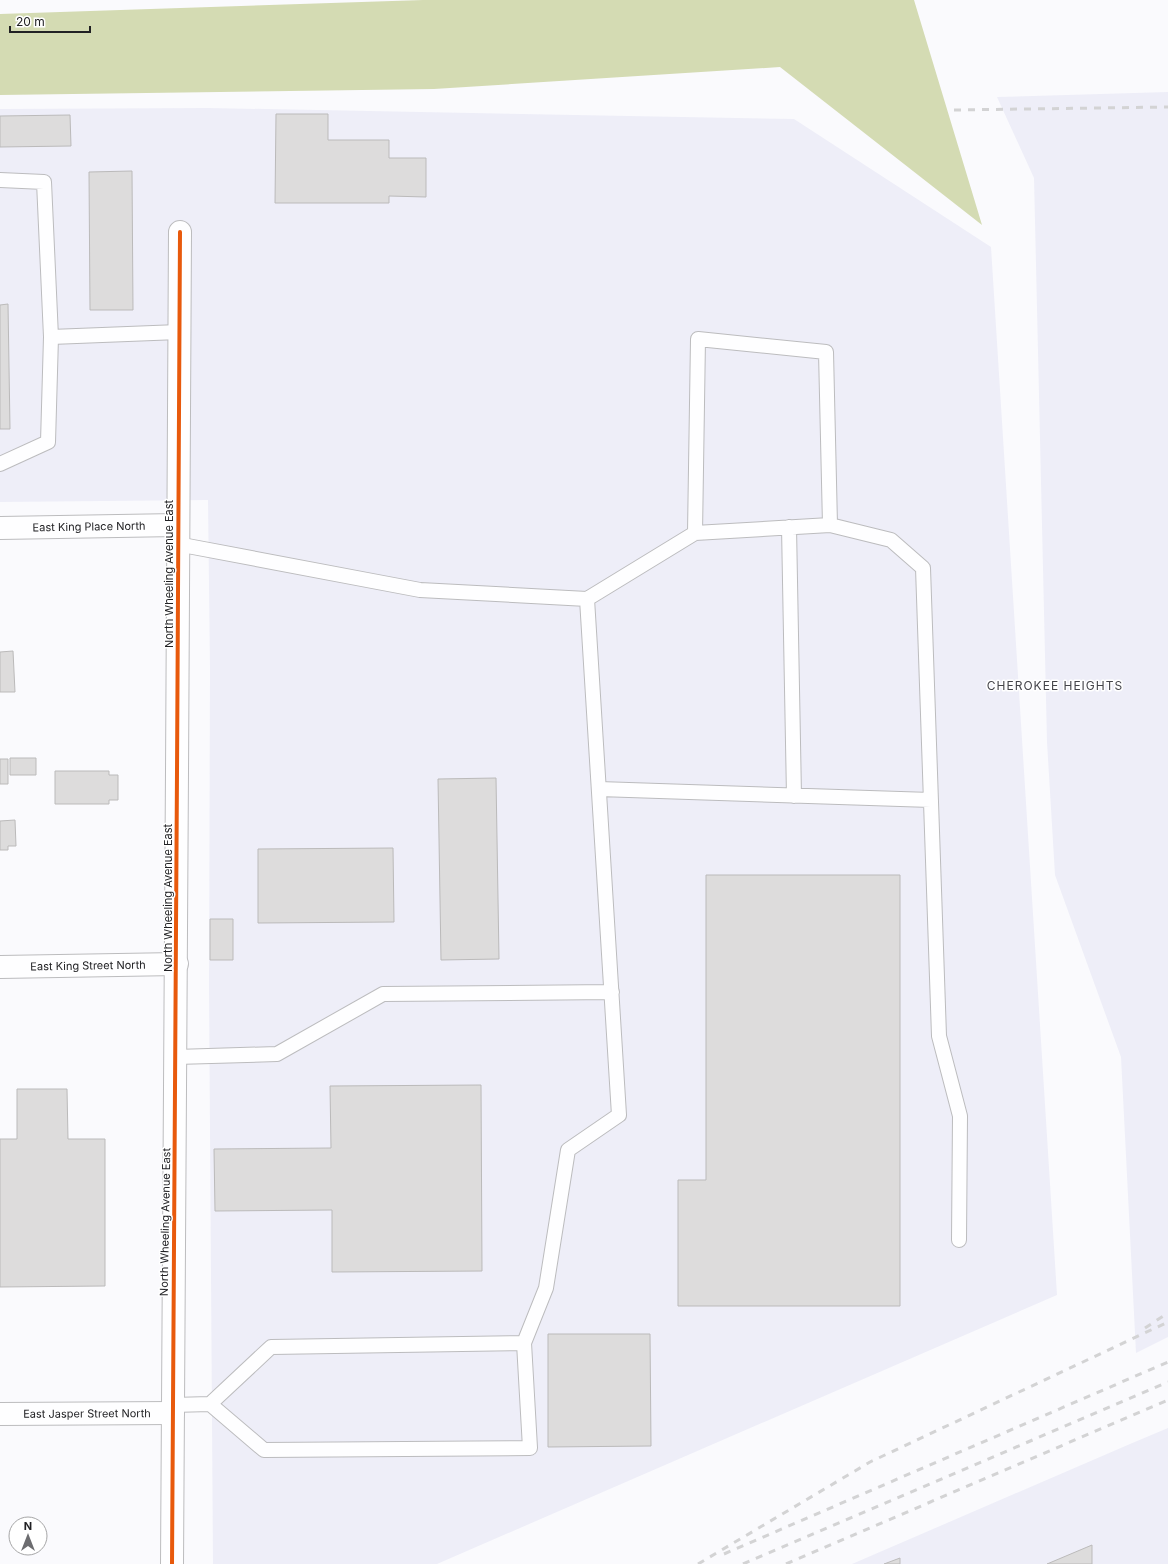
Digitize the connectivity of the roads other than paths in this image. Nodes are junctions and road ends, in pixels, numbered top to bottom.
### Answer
1 (0, 180) edge
2 (180, 232) dead end
3 (179, 332) junction
4 (50, 337) junction
5 (0, 464) edge
6 (830, 525) junction
7 (789, 527) junction
8 (0, 528) edge
9 (695, 533) junction
10 (177, 534) junction
11 (587, 599) junction
12 (599, 789) junction
13 (794, 796) junction
14 (931, 800) junction
15 (177, 964) junction
16 (0, 967) edge
17 (612, 992) junction
18 (176, 1057) junction
19 (959, 1240) dead end
20 (524, 1343) junction
21 (210, 1404) junction
22 (173, 1409) junction
23 (0, 1414) edge
24 (172, 1564) edge

1 - 4 lane
2 - 3 street, North Wheeling Avenue East
3 - 4 lane
3 - 10 street, North Wheeling Avenue East
4 - 5 lane
6 - 7 lane
6 - 9 lane
6 - 14 lane
7 - 9 lane
7 - 13 lane
8 - 10 street, East King Place North
9 - 11 lane
10 - 11 lane
10 - 15 street, North Wheeling Avenue East
11 - 12 lane
12 - 13 lane
12 - 17 lane
13 - 14 lane
14 - 19 lane
15 - 16 street, East King Street North
15 - 18 street, North Wheeling Avenue East
17 - 18 lane
17 - 20 lane
18 - 22 street, North Wheeling Avenue East
20 - 21 lane
20 - 21 lane
21 - 22 lane
22 - 23 street, East Jasper Street North
22 - 24 street, North Wheeling Avenue East

